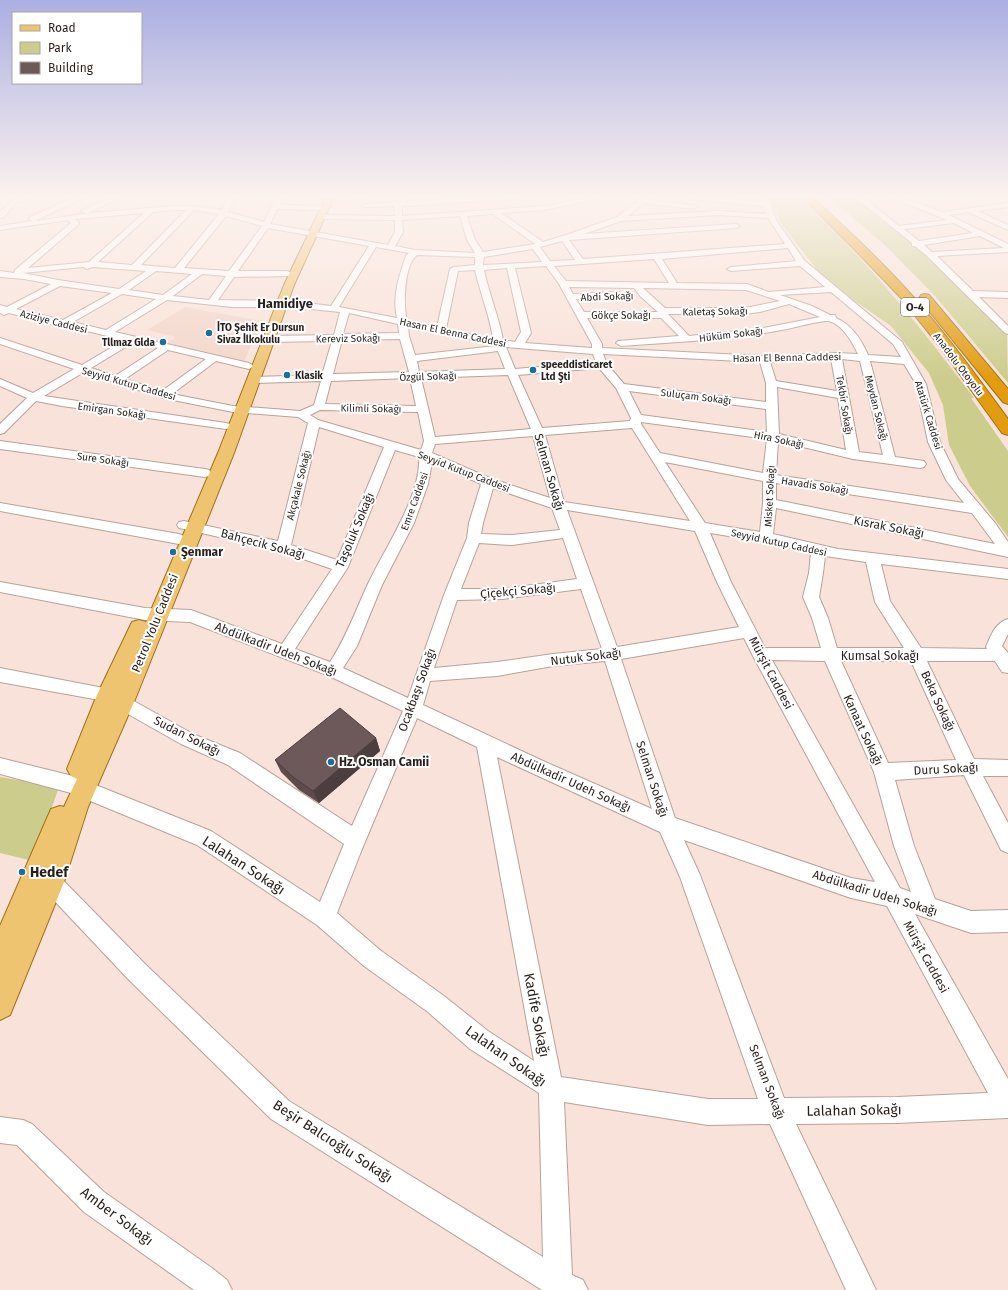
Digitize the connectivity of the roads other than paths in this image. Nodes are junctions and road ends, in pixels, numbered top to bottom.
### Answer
1 (36, 257) edge
2 (99, 257) edge
3 (144, 257) edge
4 (188, 257) edge
5 (244, 257) edge
6 (296, 257) edge
7 (300, 257) edge
8 (366, 257) edge
9 (410, 257) edge
10 (465, 257) edge
11 (479, 257) edge
12 (491, 257) edge
13 (545, 257) edge
14 (579, 257) edge
15 (610, 257) edge
16 (664, 257) edge
17 (718, 257) edge
18 (798, 257) edge
19 (869, 257) edge
20 (933, 257) edge
21 (657, 258) junction
22 (480, 260) junction
23 (581, 262) junction
24 (802, 263) junction
25 (92, 264) junction
26 (549, 264) junction
27 (616, 265) junction
28 (726, 265) junction
29 (511, 267) junction
30 (134, 268) junction
31 (154, 269) junction
32 (178, 270) junction
33 (200, 272) junction
34 (17, 274) junction
35 (232, 274) junction
36 (287, 274) junction
37 (2, 277) edge
38 (59, 283) junction
39 (563, 284) junction
40 (627, 285) junction
41 (637, 286) junction
42 (674, 286) junction
43 (747, 287) junction
44 (833, 288) junction
45 (916, 288) dead end
46 (120, 292) junction
47 (769, 293) junction
48 (643, 294) junction
49 (970, 294) junction
50 (1008, 295) edge
51 (166, 297) junction
52 (571, 297) junction
53 (790, 301) junction
54 (212, 302) junction
55 (279, 304) junction
56 (334, 308) junction
57 (345, 310) junction
58 (3, 311) edge
59 (663, 313) junction
60 (863, 314) junction
61 (580, 316) junction
62 (828, 318) junction
63 (403, 322) junction
64 (63, 324) junction
65 (1007, 329) edge
66 (441, 330) junction
67 (107, 334) junction
68 (404, 336) junction
69 (134, 338) junction
70 (339, 338) junction
71 (268, 339) junction
72 (687, 339) junction
73 (0, 341) edge
74 (506, 345) junction
75 (166, 347) junction
76 (597, 348) junction
77 (836, 356) junction
78 (864, 357) junction
79 (214, 358) junction
80 (411, 358) junction
81 (764, 359) junction
82 (909, 361) junction
83 (602, 364) junction
84 (83, 370) junction
85 (513, 372) junction
86 (251, 373) junction
87 (415, 376) junction
88 (328, 378) junction
89 (116, 380) junction
90 (0, 382) edge
91 (771, 383) junction
92 (621, 387) junction
93 (163, 395) junction
94 (844, 396) junction
95 (34, 397) junction
96 (1008, 398) edge
97 (772, 406) junction
98 (319, 407) junction
99 (237, 409) junction
100 (422, 409) junction
101 (300, 414) junction
102 (636, 421) junction
103 (314, 422) junction
104 (226, 426) junction
105 (1008, 430) edge
106 (0, 431) edge
107 (538, 432) junction
108 (772, 436) junction
109 (430, 441) junction
110 (0, 445) edge
111 (391, 445) junction
112 (425, 455) junction
113 (853, 455) junction
114 (655, 456) junction
115 (890, 460) junction
116 (920, 464) dead end
117 (205, 473) junction
118 (769, 478) junction
119 (488, 482) junction
120 (770, 503) junction
121 (558, 505) junction
122 (0, 507) edge
123 (976, 510) junction
124 (700, 526) junction
125 (186, 530) junction
126 (569, 532) junction
127 (766, 536) junction
128 (474, 538) junction
129 (283, 548) junction
130 (818, 550) junction
131 (1008, 552) edge
132 (872, 558) junction
133 (341, 567) junction
134 (1008, 574) edge
135 (586, 583) junction
136 (0, 587) edge
137 (451, 595) junction
138 (152, 614) junction
139 (1008, 625) edge
140 (748, 631) junction
141 (285, 652) junction
142 (612, 654) junction
143 (760, 654) junction
144 (831, 656) junction
145 (917, 656) junction
146 (1004, 661) edge
147 (333, 670) junction
148 (423, 674) junction
149 (0, 675) edge
150 (116, 699) junction
151 (413, 708) junction
152 (485, 743) junction
153 (0, 766) edge
154 (969, 767) junction
155 (1008, 768) edge
156 (883, 772) junction
157 (78, 787) junction
158 (667, 825) junction
159 (355, 840) junction
160 (1008, 843) edge
161 (42, 883) junction
162 (892, 896) junction
163 (928, 908) junction
164 (325, 917) junction
165 (1008, 922) edge
166 (0, 957) edge
167 (0, 1005) edge
168 (551, 1087) junction
169 (1008, 1105) edge
170 (777, 1112) junction
171 (0, 1130) edge
172 (563, 1288) edge
173 (217, 1290) edge
174 (861, 1290) edge

1 - 34 street
2 - 25 street
3 - 30 street
4 - 32 street
5 - 35 street
6 - 36 main road, Petrol Yolu Caddesi
7 - 55 main road, Petrol Yolu Caddesi
8 - 56 street
9 - 63 street
10 - 22 street
11 - 22 street
12 - 22 street
13 - 26 street, Mürşit Caddesi
14 - 23 street
15 - 27 street
16 - 21 street
17 - 28 street
18 - 24 street, Atatürk Caddesi
19 - 105 highway, Anadolu Otoyolu / O-4
20 - 49 street
21 - 27 street
21 - 42 street
22 - 29 street
22 - 66 street
22 - 74 street, Selman Sokağı
23 - 26 street
23 - 27 street
24 - 28 street
24 - 44 street, Atatürk Caddesi
25 - 30 street
25 - 34 street
25 - 38 street
26 - 29 street
26 - 39 street, Mürşit Caddesi
27 - 40 street
28 - 43 street
29 - 74 street
30 - 31 street
31 - 32 street
31 - 46 street
32 - 33 street
33 - 35 street
33 - 51 street
34 - 37 street, Hasan El Benna Caddesi
34 - 38 street, Hasan El Benna Caddesi
35 - 36 street
35 - 54 street
36 - 55 main road, Petrol Yolu Caddesi
38 - 46 street, Hasan El Benna Caddesi
38 - 58 street
39 - 40 street
39 - 52 street, Mürşit Caddesi
40 - 41 street
41 - 42 street
41 - 48 street
42 - 43 street
43 - 47 street
44 - 47 street
44 - 60 street, Atatürk Caddesi
45 - 96 highway, Anadolu Otoyolu / O-4
46 - 51 street, Hasan El Benna Caddesi
46 - 64 street
47 - 53 street, Meydan Sokağı
48 - 52 street, Abdi Sokağı
48 - 59 street
49 - 50 street
49 - 65 street
51 - 54 street, Hasan El Benna Caddesi
51 - 67 street
52 - 61 street, Mürşit Caddesi
53 - 59 street, Kaletaş Sokağı
53 - 62 street, Meydan Sokağı
54 - 55 street, Hasan El Benna Caddesi
55 - 56 street, Hasan El Benna Caddesi
55 - 71 main road, Petrol Yolu Caddesi
55 - 86 main road, Petrol Yolu Caddesi
56 - 57 street, Hasan El Benna Caddesi
57 - 63 street, Hasan El Benna Caddesi
57 - 70 street
58 - 64 street, Aziziye Caddesi
59 - 61 street, Gökçe Sokağı
59 - 72 street
60 - 62 street, Hüküm Sokağı
60 - 82 street, Atatürk Caddesi
61 - 76 street, Mürşit Caddesi
62 - 72 street, Hüküm Sokağı
62 - 78 street, Meydan Sokağı
63 - 66 street, Hasan El Benna Caddesi
63 - 68 street
64 - 67 street, Aziziye Caddesi
66 - 74 street, Hasan El Benna Caddesi
67 - 69 street, Aziziye Caddesi
68 - 70 street, Kereviz Sokağı
68 - 80 street
69 - 75 street, Aziziye Caddesi
69 - 84 street
70 - 71 street, Kereviz Sokağı
70 - 88 street
71 - 86 main road, Petrol Yolu Caddesi
72 - 76 street, Hüküm Sokağı
73 - 84 street, Seyyid Kutup Caddesi
74 - 76 street, Hasan El Benna Caddesi
74 - 80 street
74 - 85 street, Selman Sokağı
75 - 79 street, Aziziye Caddesi
75 - 89 street
76 - 81 street, Hasan El Benna Caddesi
76 - 83 street, Mürşit Caddesi
77 - 78 street, Hasan El Benna Caddesi
77 - 81 street, Hasan El Benna Caddesi
77 - 94 street, Tekbir Sokağı
78 - 82 street, Hasan El Benna Caddesi
78 - 115 street, Meydan Sokağı
79 - 86 street, Aziziye Caddesi
79 - 93 street
80 - 87 street
81 - 91 street, Misket Sokağı
82 - 123 street, Atatürk Caddesi
83 - 85 street, Özgül Sokağı
83 - 92 street, Mürşit Caddesi
84 - 89 street, Seyyid Kutup Caddesi
84 - 95 street
85 - 87 street, Özgül Sokağı
85 - 107 street, Selman Sokağı
86 - 88 street, Özgül Sokağı
86 - 99 main road, Petrol Yolu Caddesi
87 - 88 street, Özgül Sokağı
87 - 100 street
88 - 98 street
89 - 93 street, Seyyid Kutup Caddesi
90 - 95 street, Emirgan Sokağı
91 - 94 street
91 - 97 street, Misket Sokağı
92 - 97 street, Suluçam Sokağı
92 - 102 street, Mürşit Caddesi
93 - 99 street, Seyyid Kutup Caddesi
94 - 113 street, Tekbir Sokağı
95 - 104 street, Emirgan Sokağı
95 - 106 street
97 - 108 street, Misket Sokağı
98 - 100 street, Kilimli Sokağı
98 - 101 street
99 - 101 street, Seyyid Kutup Caddesi
99 - 104 main road, Petrol Yolu Caddesi
99 - 125 main road, Petrol Yolu Caddesi
100 - 109 street
101 - 103 street, Seyyid Kutup Caddesi
102 - 107 street, Hira Sokağı
102 - 108 street, Hira Sokağı
102 - 114 street, Mürşit Caddesi
103 - 111 street, Seyyid Kutup Caddesi
103 - 129 street, Akçakale Sokağı
104 - 117 main road, Petrol Yolu Caddesi
107 - 109 street, Hira Sokağı
107 - 121 street, Selman Sokağı
108 - 113 street, Hira Sokağı
108 - 118 street, Misket Sokağı
109 - 112 street, Emre Caddesi
110 - 117 street, Sure Sokağı
111 - 112 street, Seyyid Kutup Caddesi
111 - 133 street, Taşoluk Sokağı
112 - 119 street, Seyyid Kutup Caddesi
112 - 147 street, Emre Caddesi
113 - 115 street, Hira Sokağı
114 - 118 street, Havadis Sokağı
114 - 124 street, Mürşit Caddesi
115 - 116 street, Hira Sokağı
117 - 125 main road, Petrol Yolu Caddesi
118 - 120 street, Misket Sokağı
118 - 123 street, Havadis Sokağı
119 - 121 street, Seyyid Kutup Caddesi
119 - 128 street, Ocakbaşı Sokağı
120 - 127 street, Misket Sokağı
120 - 131 street, Kısrak Sokağı
121 - 124 street, Seyyid Kutup Caddesi
121 - 126 street, Selman Sokağı
122 - 125 street, Bahçecik Sokağı
123 - 131 street, Atatürk Caddesi
124 - 127 street, Seyyid Kutup Caddesi
124 - 140 street, Mürşit Caddesi
125 - 129 street, Bahçecik Sokağı
125 - 138 main road, Petrol Yolu Caddesi
126 - 128 street
126 - 135 street, Selman Sokağı
127 - 130 street, Seyyid Kutup Caddesi
128 - 137 street, Ocakbaşı Sokağı
129 - 133 street, Bahçecik Sokağı
130 - 132 street, Seyyid Kutup Caddesi
130 - 144 street, Kanaat Sokağı
132 - 134 street, Seyyid Kutup Caddesi
132 - 145 street, Beka Sokağı
133 - 141 street, Taşoluk Sokağı
135 - 137 street, Çiçekçi Sokağı
135 - 142 street, Selman Sokağı
136 - 138 street, Abdülkadir Udeh Sokağı
137 - 148 street, Ocakbaşı Sokağı
138 - 141 street, Abdülkadir Udeh Sokağı
138 - 150 main road, Petrol Yolu Caddesi
139 - 146 street
140 - 142 street, Nutuk Sokağı
140 - 143 street, Mürşit Caddesi
141 - 147 street, Abdülkadir Udeh Sokağı
142 - 148 street, Nutuk Sokağı
142 - 158 street, Selman Sokağı
143 - 144 street, Kumsal Sokağı
143 - 162 street, Mürşit Caddesi
144 - 145 street, Kumsal Sokağı
144 - 156 street, Kanaat Sokağı
145 - 146 street, Kumsal Sokağı
145 - 154 street, Beka Sokağı
147 - 151 street, Abdülkadir Udeh Sokağı
148 - 151 street, Ocakbaşı Sokağı
149 - 150 street, Sudan Sokağı
150 - 157 main road, Petrol Yolu Caddesi
150 - 159 street, Sudan Sokağı
151 - 152 street, Abdülkadir Udeh Sokağı
151 - 159 street, Ocakbaşı Sokağı
152 - 158 street, Abdülkadir Udeh Sokağı
152 - 168 street, Kadife Sokağı
153 - 157 street, Lalahan Sokağı
154 - 155 street, Duru Sokağı
154 - 156 street, Duru Sokağı
154 - 160 street, Beka Sokağı
156 - 163 street, Kanaat Sokağı
157 - 161 main road, Petrol Yolu Caddesi
157 - 164 street, Lalahan Sokağı
158 - 162 street, Abdülkadir Udeh Sokağı
158 - 170 street, Selman Sokağı
159 - 164 street, Ocakbaşı Sokağı
161 - 166 main road, Petrol Yolu Caddesi
161 - 167 main road, Petrol Yolu Caddesi
161 - 172 street, Beşir Balcıoğlu Sokağı
162 - 163 street, Abdülkadir Udeh Sokağı
162 - 169 street, Mürşit Caddesi
163 - 165 street, Abdülkadir Udeh Sokağı
164 - 168 street, Lalahan Sokağı
168 - 170 street, Lalahan Sokağı
168 - 172 street, Kadife Sokağı
169 - 170 street, Lalahan Sokağı
170 - 174 street, Selman Sokağı
171 - 173 street, Amber Sokağı

